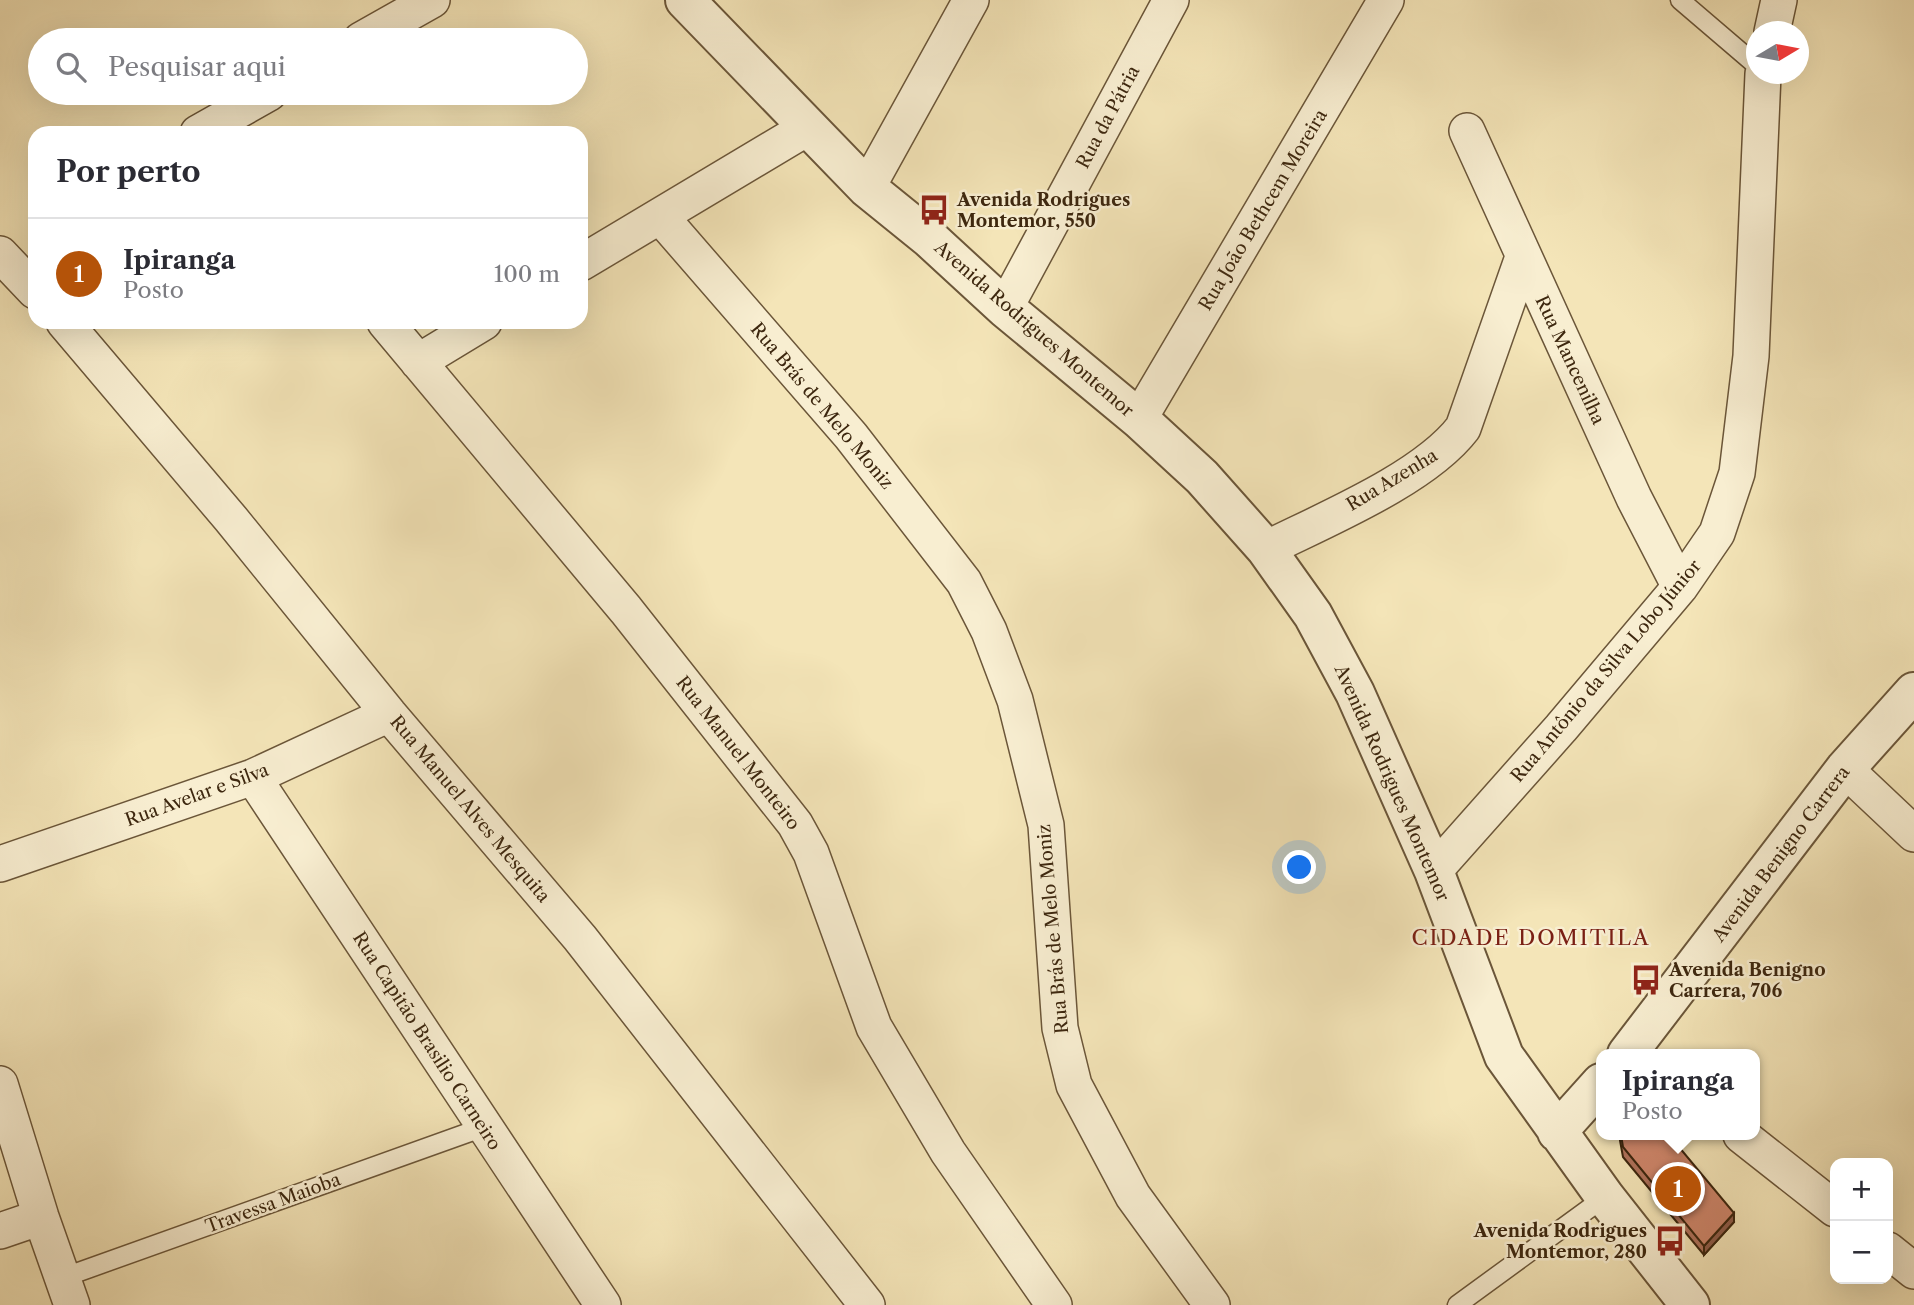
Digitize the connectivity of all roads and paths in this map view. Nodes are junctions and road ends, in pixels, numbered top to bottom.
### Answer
1 (432, 0) edge
2 (685, 0) edge
3 (971, 0) edge
4 (1171, 0) edge
5 (1386, 0) edge
6 (1680, 0) edge
7 (1779, 0) edge
8 (1774, 21) edge
9 (382, 28) edge
10 (1746, 56) edge
11 (1763, 84) edge
12 (251, 105) edge
13 (219, 126) edge
14 (807, 128) junction
15 (1467, 131) dead end
16 (867, 188) junction
17 (660, 216) junction
18 (0, 254) edge
19 (1522, 257) junction
20 (588, 259) edge
21 (28, 284) edge
22 (1005, 309) junction
23 (70, 329) edge
24 (391, 329) edge
25 (472, 329) edge
26 (418, 362) junction
27 (1139, 419) junction
28 (1266, 549) junction
29 (1680, 587) junction
30 (1914, 692) edge
31 (389, 714) junction
32 (1845, 769) junction
33 (253, 777) junction
34 (1914, 834) edge
35 (0, 864) edge
36 (1434, 871) junction
37 (1635, 1049) edge
38 (0, 1084) edge
39 (1596, 1089) edge
40 (484, 1127) junction
41 (1557, 1132) junction
42 (1747, 1140) edge
43 (1605, 1197) junction
44 (1830, 1205) edge
45 (41, 1217) junction
46 (0, 1231) edge
47 (1893, 1254) edge
48 (1914, 1271) edge
49 (67, 1291) edge
50 (603, 1305) edge
51 (867, 1305) edge
52 (1054, 1305) edge
53 (1212, 1305) edge
54 (1457, 1305) edge
55 (1690, 1305) edge

1 - 9 street
2 - 14 street, Avenida Rodrigues Montemor
3 - 16 street
4 - 22 street, Rua da Pátria
5 - 27 street, Rua João Bethcem Moreira
6 - 10 lane
7 - 8 street
11 - 29 street, Rua Antônio da Silva Lobo Júnior
12 - 13 street
14 - 16 street, Avenida Rodrigues Montemor
14 - 17 street
15 - 19 street, Rua Mancenilha
16 - 22 street, Avenida Rodrigues Montemor
17 - 20 street
17 - 53 street, Rua Brás de Melo Moniz
18 - 21 street
19 - 28 street, Rua Azenha
19 - 29 street, Rua Mancenilha
22 - 27 street, Avenida Rodrigues Montemor
23 - 31 street, Rua Manuel Alves Mesquita
24 - 26 street, Rua Manuel Monteiro
25 - 26 street
26 - 52 street, Rua Manuel Monteiro
27 - 28 street, Avenida Rodrigues Montemor
28 - 36 street, Avenida Rodrigues Montemor
29 - 36 street, Rua Antônio da Silva Lobo Júnior
30 - 32 street, Avenida Benigno Carrera
31 - 33 street, Rua Avelar e Silva
31 - 51 street, Rua Manuel Alves Mesquita
32 - 34 street
32 - 37 street, Avenida Benigno Carrera
33 - 35 street, Rua Avelar e Silva
33 - 40 street, Rua Capitão Brasilio Carneiro
36 - 41 street, Avenida Rodrigues Montemor
38 - 45 street
39 - 41 street
40 - 49 lane, Travessa Maioba
40 - 50 street, Rua Capitão Brasilio Carneiro
41 - 43 street, Avenida Rodrigues Montemor
42 - 44 street
43 - 54 lane
43 - 55 street, Avenida Rodrigues Montemor
45 - 46 street
45 - 49 street
47 - 48 street

